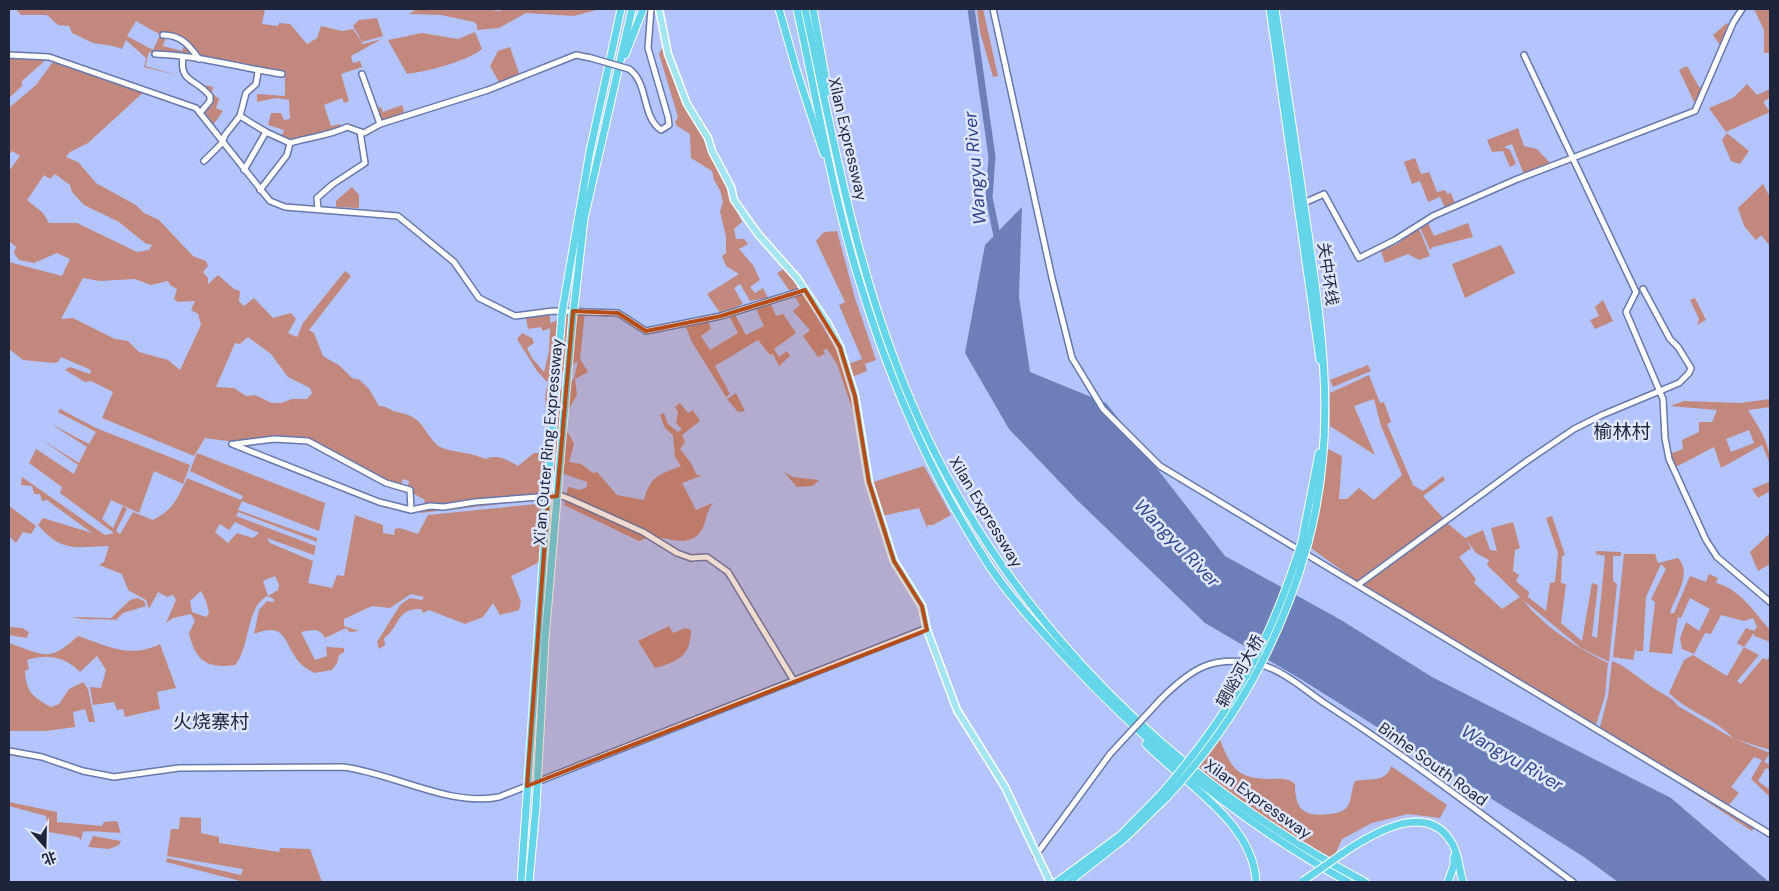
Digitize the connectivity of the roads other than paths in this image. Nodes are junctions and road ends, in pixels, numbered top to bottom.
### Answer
1 (651, 9) edge
2 (659, 9) edge
3 (779, 9) edge
4 (796, 9) edge
5 (805, 9) edge
6 (813, 9) edge
7 (993, 9) edge
8 (1270, 9) edge
9 (1275, 9) edge
10 (1742, 9) edge
11 (621, 10) edge
12 (631, 11) edge
13 (642, 12) edge
14 (163, 35) dead end
15 (155, 54) dead end
16 (9, 55) edge
17 (1524, 56) dead end
18 (183, 57) junction
19 (199, 59) junction
20 (258, 72) junction
21 (282, 74) dead end
22 (362, 74) dead end
23 (617, 75) junction
24 (200, 113) junction
25 (240, 116) junction
26 (380, 124) junction
27 (266, 132) junction
28 (360, 132) junction
29 (222, 142) junction
30 (290, 143) junction
31 (1574, 157) junction
32 (204, 161) dead end
33 (244, 170) junction
34 (260, 190) junction
35 (837, 195) junction
36 (846, 198) junction
37 (1304, 203) junction
38 (318, 209) junction
39 (1643, 289) dead end
40 (805, 290) junction
41 (1660, 391) junction
42 (411, 510) junction
43 (1305, 542) junction
44 (1359, 584) junction
45 (1770, 602) edge
46 (928, 630) junction
47 (794, 681) junction
48 (1104, 697) junction
49 (9, 751) edge
50 (1164, 795) junction
51 (1770, 834) edge
52 (1350, 850) junction
53 (1036, 855) junction
54 (1350, 879) edge
55 (521, 882) edge
56 (529, 882) edge
57 (1050, 882) edge
58 (1057, 882) edge
59 (1069, 882) edge
60 (1256, 882) edge
61 (1305, 882) edge
62 (1366, 882) edge
63 (1448, 882) edge
64 (1463, 882) edge
65 (1574, 882) edge

1 - 26 street, bridge
2 - 40 main road
3 - 35 highway
4 - 35 highway, Xilan Expressway
5 - 36 highway, Xilan Expressway
6 - 36 highway
7 - 44 street
8 - 43 highway, 关中环线
9 - 37 highway, 关中环线
10 - 31 street
11 - 55 highway, Xi'an Outer Ring Expressway, bridge
12 - 23 highway, Xi'an Outer Ring Expressway
13 - 23 highway
14 - 19 street
15 - 18 street
16 - 24 street
17 - 31 street
18 - 19 street
18 - 24 street
19 - 20 street
20 - 21 street
20 - 25 street
22 - 26 street
23 - 56 highway, Xi'an Outer Ring Expressway, bridge
24 - 29 street
25 - 27 street
25 - 29 street
26 - 28 street
27 - 30 street
27 - 33 street
28 - 30 street
28 - 38 street
29 - 32 street
29 - 33 street
30 - 34 street
31 - 37 street
31 - 41 street
33 - 34 street
34 - 38 street
35 - 48 highway, Xilan Expressway
36 - 54 highway, Xilan Expressway
37 - 43 highway, 关中环线
38 - 40 street
39 - 41 street
40 - 46 main road
41 - 44 street
41 - 45 street
42 - 42 street
42 - 47 street
43 - 50 highway, 辋峪河大桥, bridge
44 - 51 street
46 - 47 street
46 - 53 main road
47 - 49 street
48 - 54 highway, Xilan Expressway
48 - 60 highway
50 - 58 highway
50 - 59 highway
52 - 61 highway, bridge
52 - 63 highway
52 - 64 highway
53 - 57 main road
53 - 65 street, Binhe South Road, bridge
54 - 62 highway, Xilan Expressway

